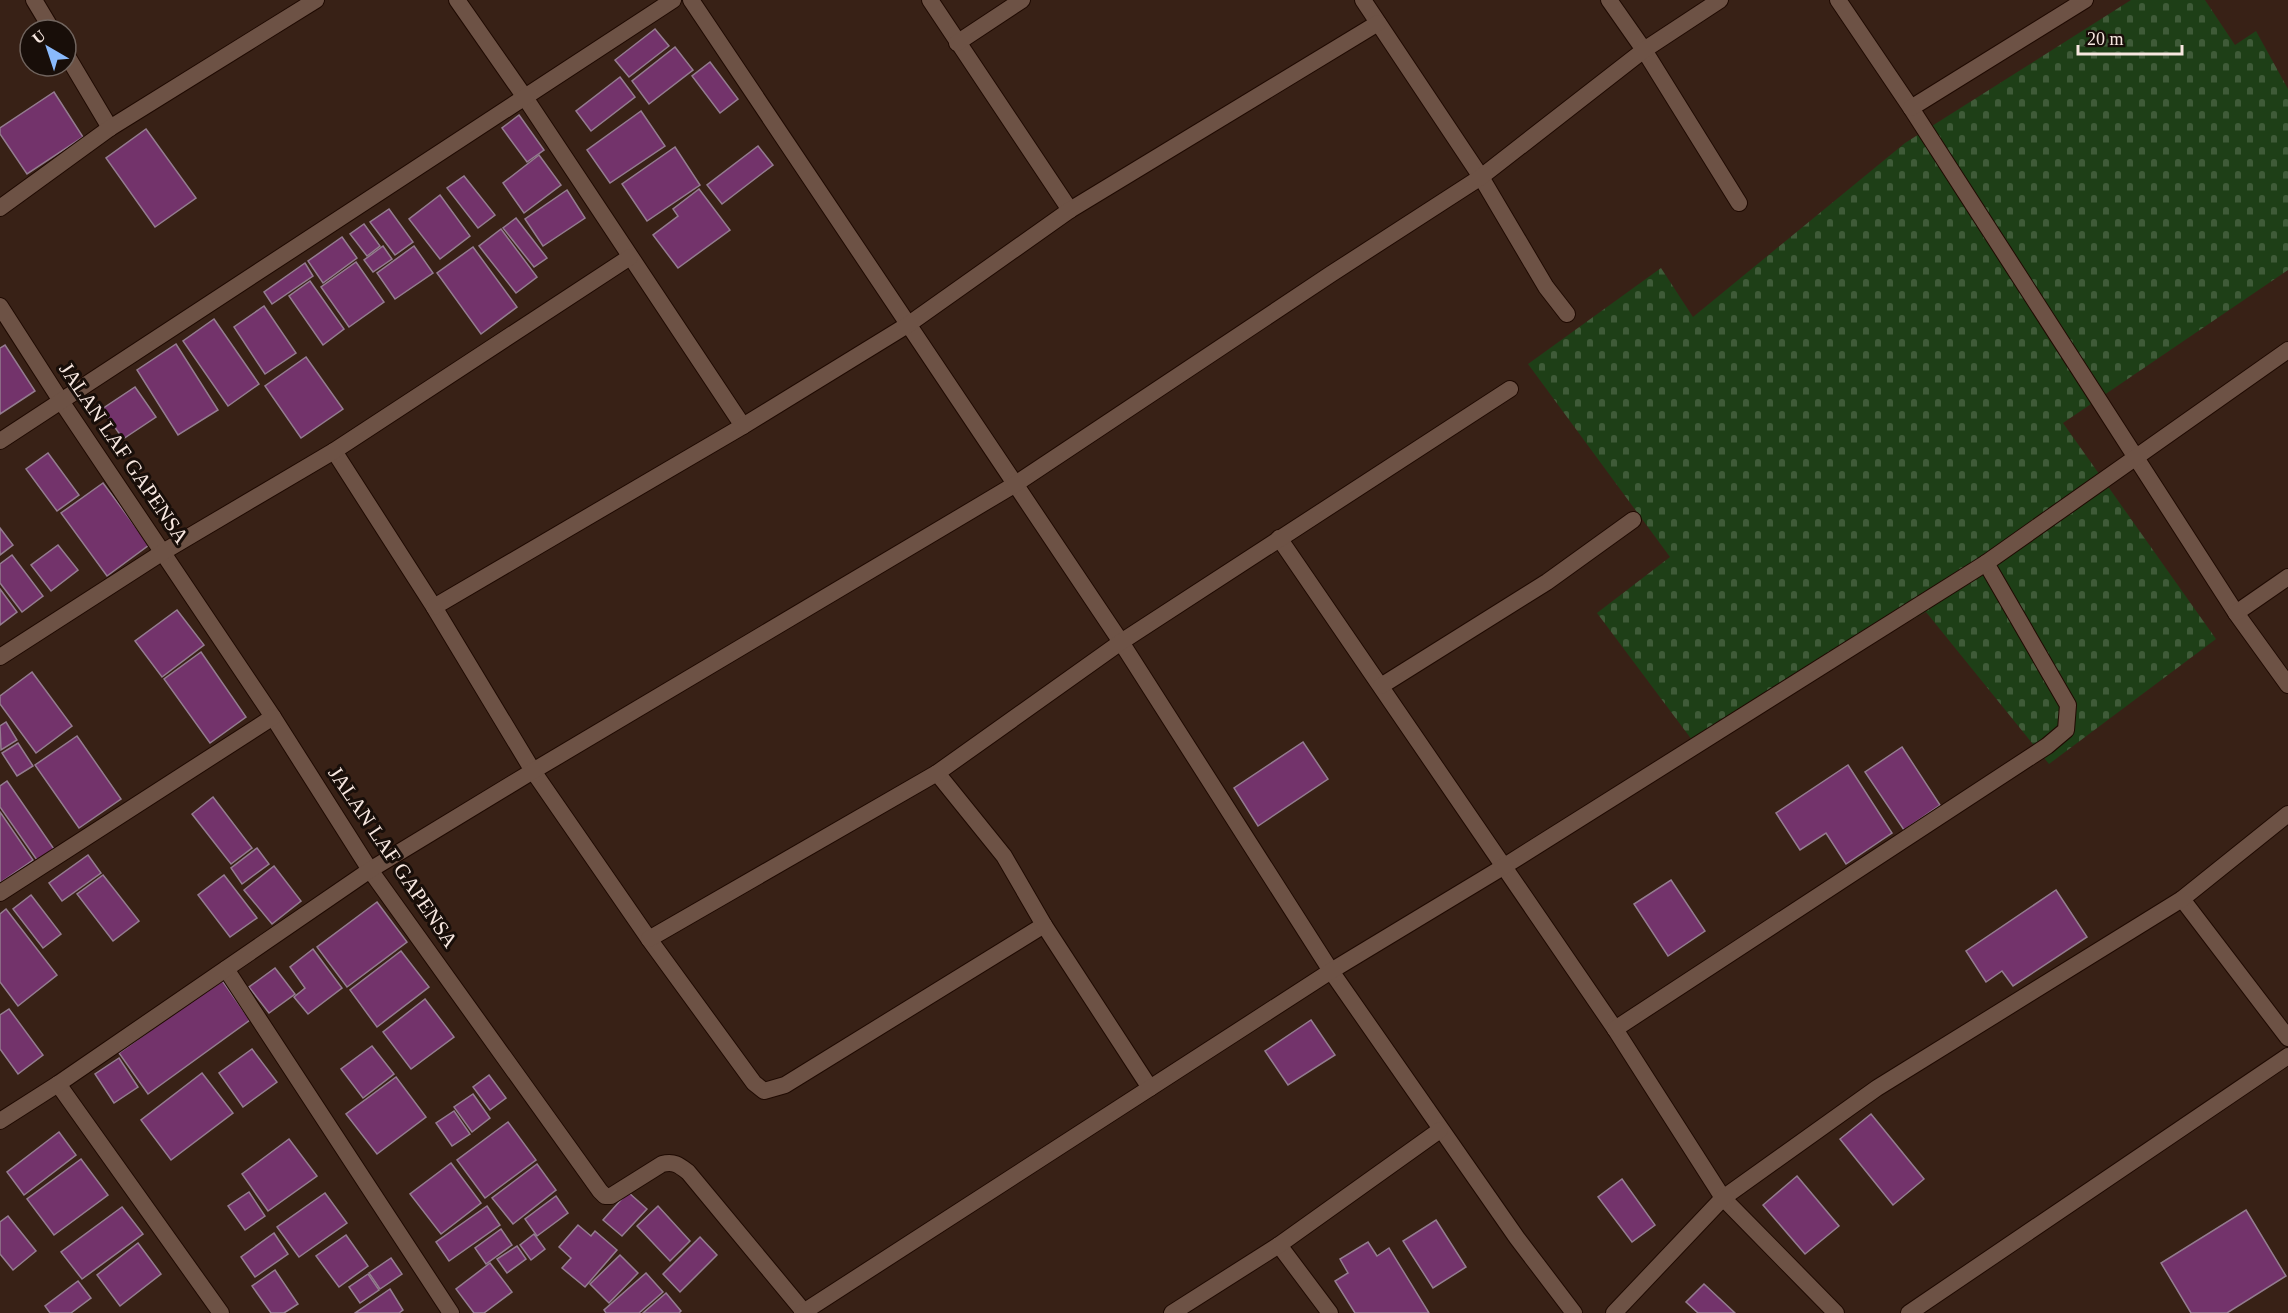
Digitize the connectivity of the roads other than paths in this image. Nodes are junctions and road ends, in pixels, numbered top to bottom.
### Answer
1 (34, 0) edge
2 (316, 0) edge
3 (457, 0) edge
4 (673, 0) edge
5 (691, 0) edge
6 (930, 0) edge
7 (1022, 0) edge
8 (1363, 0) edge
9 (1609, 0) edge
10 (1720, 0) edge
11 (1838, 0) edge
12 (2085, 0) edge
13 (45, 18) edge
14 (1378, 23) junction
15 (957, 43) junction
16 (1644, 50) junction
17 (78, 74) edge
18 (524, 96) junction
19 (1911, 108) junction
20 (110, 128) junction
21 (1481, 177) junction
22 (1739, 203) dead end
23 (0, 208) edge
24 (1070, 210) junction
25 (630, 257) junction
26 (0, 306) edge
27 (1568, 314) dead end
28 (909, 324) junction
29 (2288, 350) edge
30 (1510, 389) dead end
31 (61, 401) junction
32 (743, 426) junction
33 (0, 441) edge
34 (334, 451) junction
35 (2137, 456) junction
36 (1014, 485) junction
37 (1633, 520) dead end
38 (1280, 538) junction
39 (163, 552) junction
40 (1986, 563) junction
41 (2288, 577) edge
42 (434, 607) junction
43 (2236, 613) junction
44 (1121, 642) junction
45 (0, 657) edge
46 (2288, 685) edge
47 (1381, 686) junction
48 (273, 717) junction
49 (533, 771) junction
50 (937, 773) junction
51 (2288, 814) edge
52 (1503, 867) junction
53 (370, 870) junction
54 (0, 893) edge
55 (2182, 899) junction
56 (1044, 926) junction
57 (649, 939) junction
58 (226, 969) junction
59 (1331, 971) junction
60 (1615, 1029) junction
61 (2288, 1038) edge
62 (2288, 1056) edge
63 (58, 1084) junction
64 (1150, 1088) junction
65 (0, 1121) edge
66 (1440, 1130) junction
67 (1723, 1198) junction
68 (1278, 1245) junction
69 (221, 1313) edge
70 (452, 1313) edge
71 (804, 1313) edge
72 (1172, 1313) edge
73 (1330, 1313) edge
74 (1574, 1313) edge
75 (1614, 1313) edge
76 (1836, 1313) edge
77 (1909, 1313) edge

1 - 13 street
2 - 20 street
3 - 18 street
4 - 18 street
5 - 28 street
6 - 15 street
7 - 15 street
8 - 14 street
9 - 16 street
10 - 16 street
11 - 19 street
12 - 19 street
14 - 21 street
14 - 24 street
15 - 24 street
16 - 21 street
16 - 22 street
17 - 20 street
18 - 25 street
18 - 31 street
19 - 35 street
20 - 23 street
21 - 27 street
21 - 36 street
24 - 28 street
25 - 32 street
25 - 34 street
26 - 31 street, JALAN LAF GAPENSA
28 - 32 street
28 - 36 street
29 - 35 street
30 - 38 street
31 - 33 street
31 - 39 street, JALAN LAF GAPENSA
32 - 42 street
34 - 39 street
34 - 42 street
35 - 40 street
35 - 43 street
36 - 44 street
36 - 49 street
37 - 47 street
38 - 44 street
38 - 47 street
39 - 45 street
39 - 48 street, JALAN LAF GAPENSA
40 - 52 street
40 - 60 street
41 - 43 street
42 - 49 street
43 - 46 street
44 - 50 street
44 - 59 street
47 - 52 street
48 - 53 street, JALAN LAF GAPENSA
48 - 54 street
49 - 53 street
49 - 57 street
50 - 56 street
50 - 57 street
51 - 55 street
52 - 59 street
52 - 60 street
53 - 58 street
53 - 71 street, JALAN LAF GAPENSA
55 - 61 street
55 - 67 street
56 - 57 street
56 - 64 street
58 - 63 street
58 - 70 street
59 - 64 street
59 - 66 street
60 - 67 street
62 - 77 street
63 - 65 street
63 - 69 street
64 - 71 street
66 - 68 street
66 - 74 street
67 - 75 street
67 - 76 street
68 - 72 street
68 - 73 street

